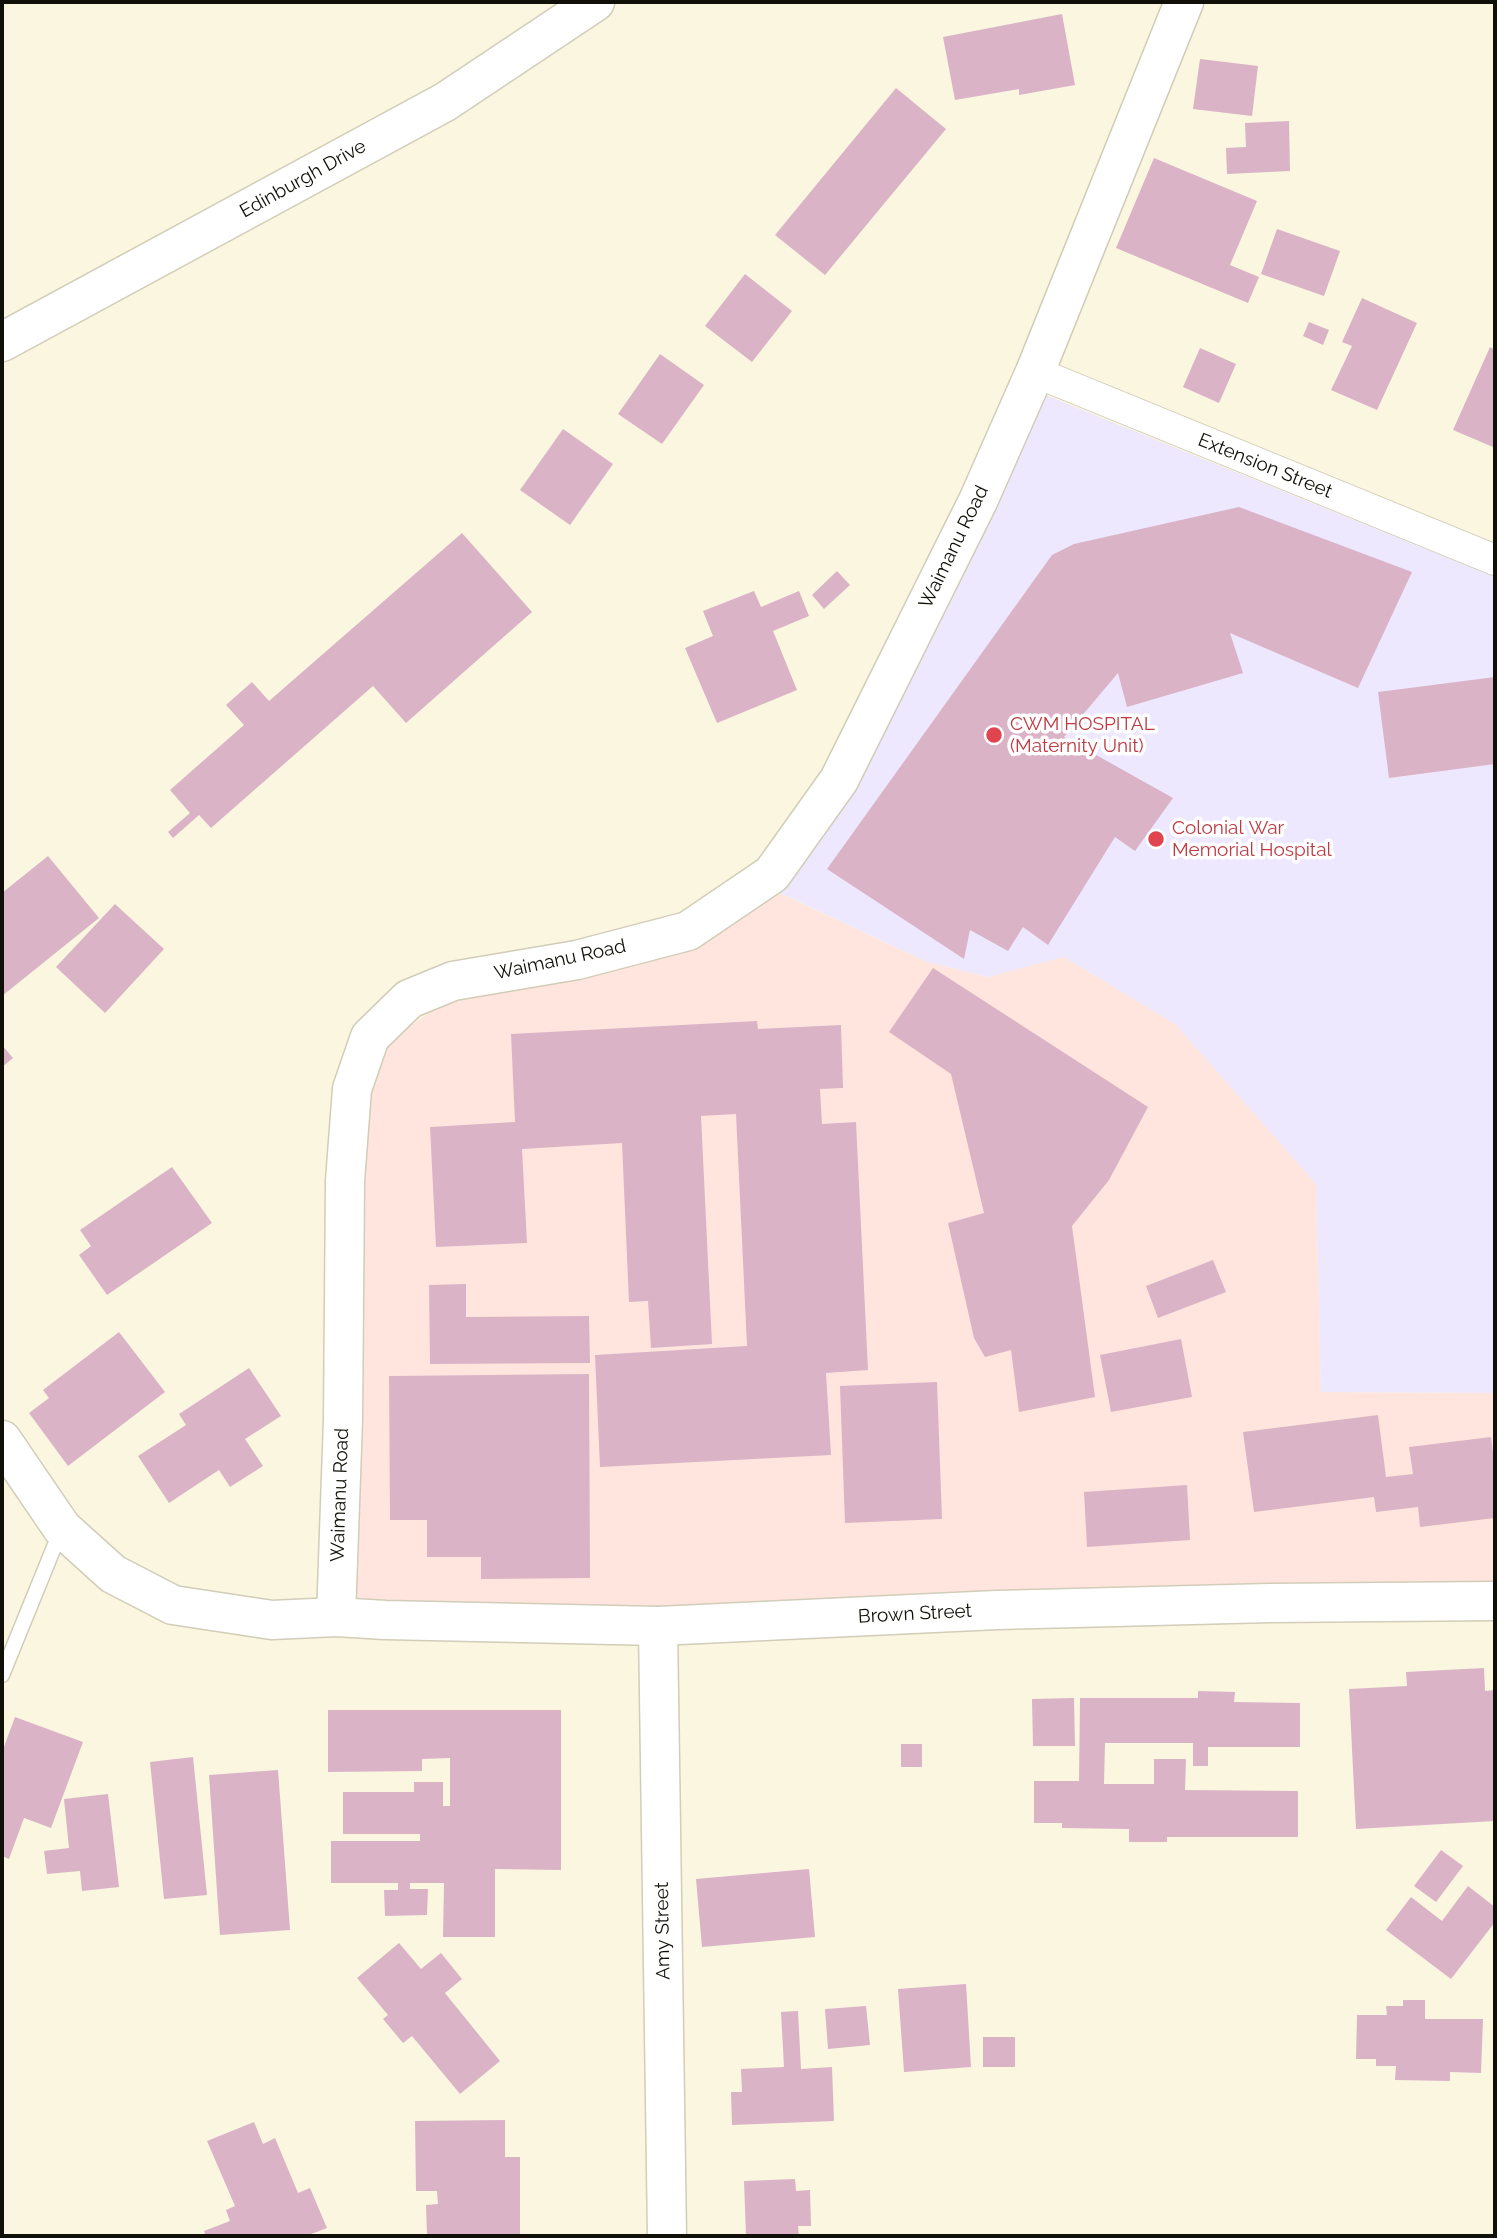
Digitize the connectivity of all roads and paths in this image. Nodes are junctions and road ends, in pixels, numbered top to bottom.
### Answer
1 (595, 2) edge
2 (1184, 2) edge
3 (2, 342) edge
4 (1035, 372) junction
5 (1495, 559) edge
6 (2, 1440) edge
7 (62, 1528) junction
8 (1495, 1601) edge
9 (336, 1617) junction
10 (658, 1626) junction
11 (2, 1675) edge
12 (667, 2236) edge

1 - 3 main road, Edinburgh Drive
2 - 4 main road, Waimanu Road
4 - 5 street, Extension Street
4 - 9 main road, Waimanu Road
6 - 7 main road
7 - 9 main road
7 - 11 lane
8 - 10 main road, Brown Street
9 - 10 main road, Brown Street
10 - 12 main road, Amy Street

